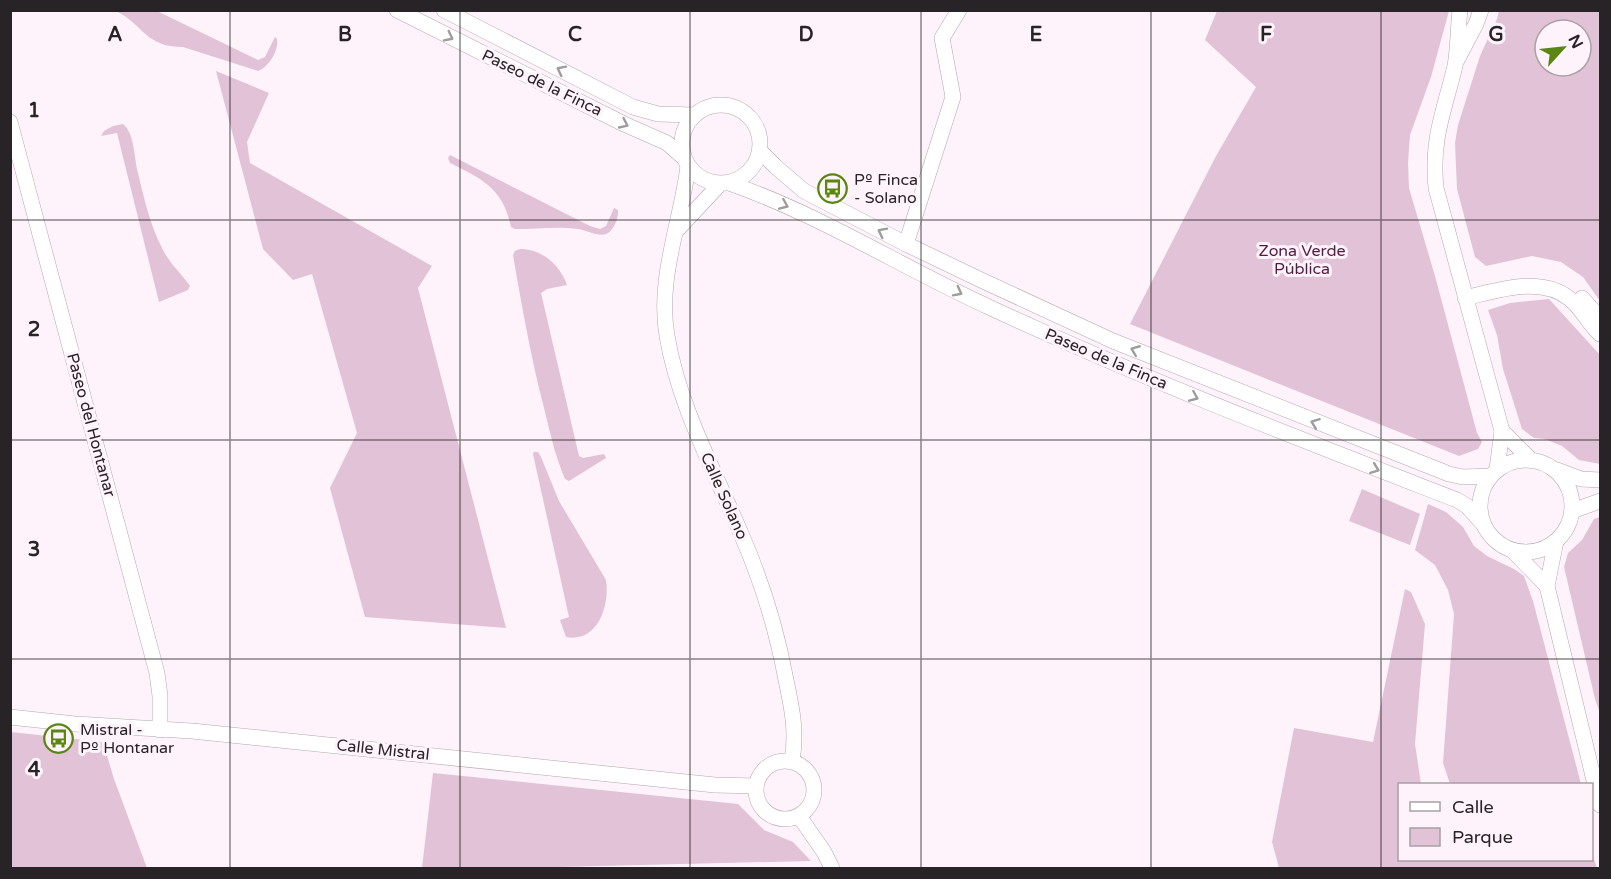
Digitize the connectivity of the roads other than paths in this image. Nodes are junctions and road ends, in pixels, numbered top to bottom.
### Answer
1 (397, 10) edge
2 (444, 10) edge
3 (959, 10) edge
4 (1460, 10) edge
5 (1481, 10) edge
6 (1455, 63) junction
7 (694, 115) junction
8 (10, 122) edge
9 (761, 152) junction
10 (686, 162) junction
11 (725, 184) junction
12 (676, 231) junction
13 (906, 244) junction
14 (1464, 293) junction
15 (1600, 318) edge
16 (1600, 334) edge
17 (1502, 431) junction
18 (1530, 459) junction
19 (1555, 469) junction
20 (1494, 473) junction
21 (1600, 480) edge
22 (1600, 501) edge
23 (1572, 511) junction
24 (1484, 525) junction
25 (1556, 542) junction
26 (1513, 551) junction
27 (1547, 586) junction
28 (10, 717) edge
29 (160, 730) junction
30 (792, 761) junction
31 (756, 786) junction
32 (1600, 805) edge
33 (799, 816) junction
34 (832, 868) edge

1 -> 10 street, Paseo de la Finca
7 -> 2 street, Paseo de la Finca
3 - 13 street
4 - 6 street
5 - 6 street
6 - 14 street
7 - 9 street
7 - 10 street
8 - 29 street, Paseo del Hontanar
9 - 11 street
13 -> 9 street, Paseo de la Finca
10 - 11 street
10 - 12 street, Calle Solano
11 - 12 street
11 -> 24 street, Paseo de la Finca
12 - 30 street, Calle Solano
20 -> 13 street, Paseo de la Finca
14 - 15 street
14 - 16 street
14 - 17 street
17 - 18 street
17 - 20 street
18 - 19 street
18 - 20 street
19 - 21 street
19 - 23 street
20 - 24 street
22 - 23 street
23 - 25 street
24 - 26 street
25 - 26 street
25 - 27 street
26 - 27 street
27 - 32 street
28 - 29 street, Calle Mistral
29 - 31 street, Calle Mistral
30 - 31 street
30 - 33 street
31 - 33 street
33 - 34 street

